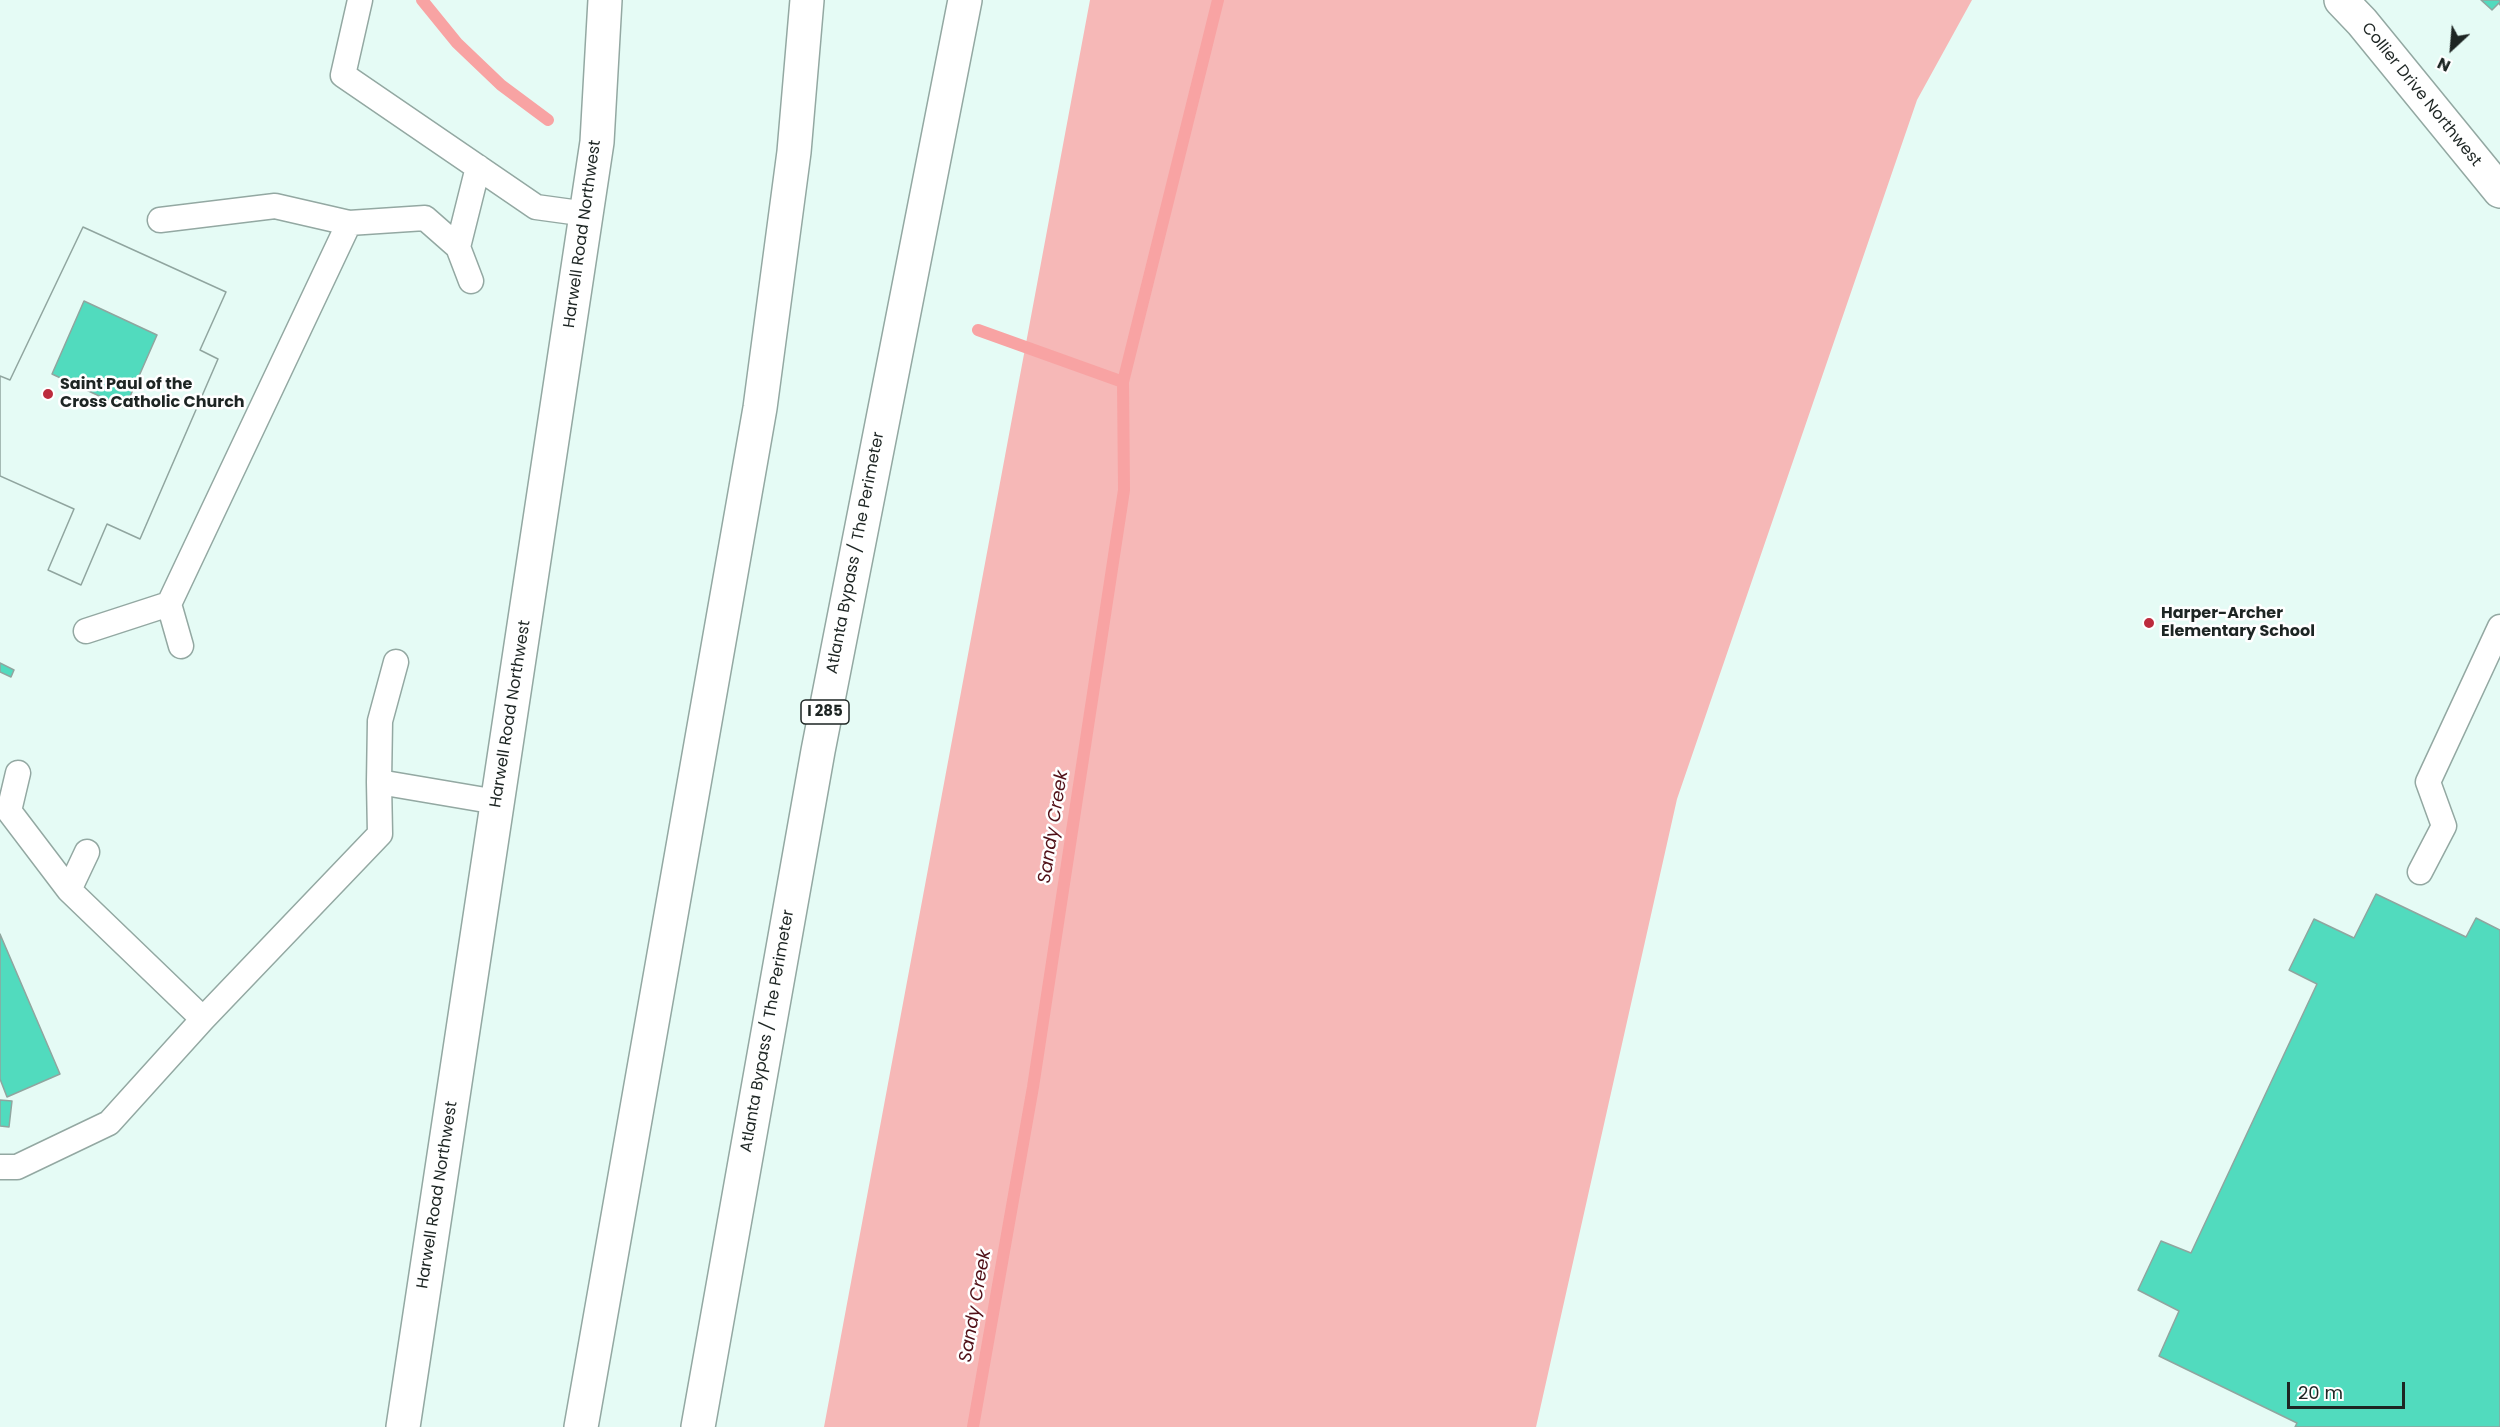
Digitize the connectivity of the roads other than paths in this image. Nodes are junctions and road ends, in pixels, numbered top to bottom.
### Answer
1 (360, 0) edge
2 (605, 0) edge
3 (807, 0) edge
4 (965, 0) edge
5 (2341, 0) edge
6 (478, 166) junction
7 (2500, 191) edge
8 (587, 214) junction
9 (160, 220) dead end
10 (349, 223) junction
11 (458, 247) junction
12 (471, 281) dead end
13 (169, 604) junction
14 (2500, 627) edge
15 (86, 631) dead end
16 (181, 646) dead end
17 (396, 662) dead end
18 (18, 773) dead end
19 (379, 782) junction
20 (497, 802) junction
21 (87, 852) dead end
22 (2420, 872) dead end
23 (69, 891) junction
24 (203, 1019) junction
25 (0, 1167) edge
26 (403, 1427) edge
27 (581, 1427) edge
28 (698, 1427) edge

1 - 6 lane
2 - 8 main road, Harwell Road Northwest
3 - 27 main road
4 - 28 main road, Atlanta Bypass / The Perimeter / I 285
5 - 7 main road, Collier Drive Northwest
6 - 8 lane
6 - 11 lane
8 - 20 main road, Harwell Road Northwest
9 - 10 lane
10 - 11 lane
10 - 13 lane
11 - 12 lane
13 - 15 lane
13 - 16 lane
14 - 22 lane
17 - 19 lane
18 - 23 lane
19 - 20 lane
19 - 24 lane
20 - 26 main road, Harwell Road Northwest
21 - 23 lane
23 - 24 lane
24 - 25 lane

